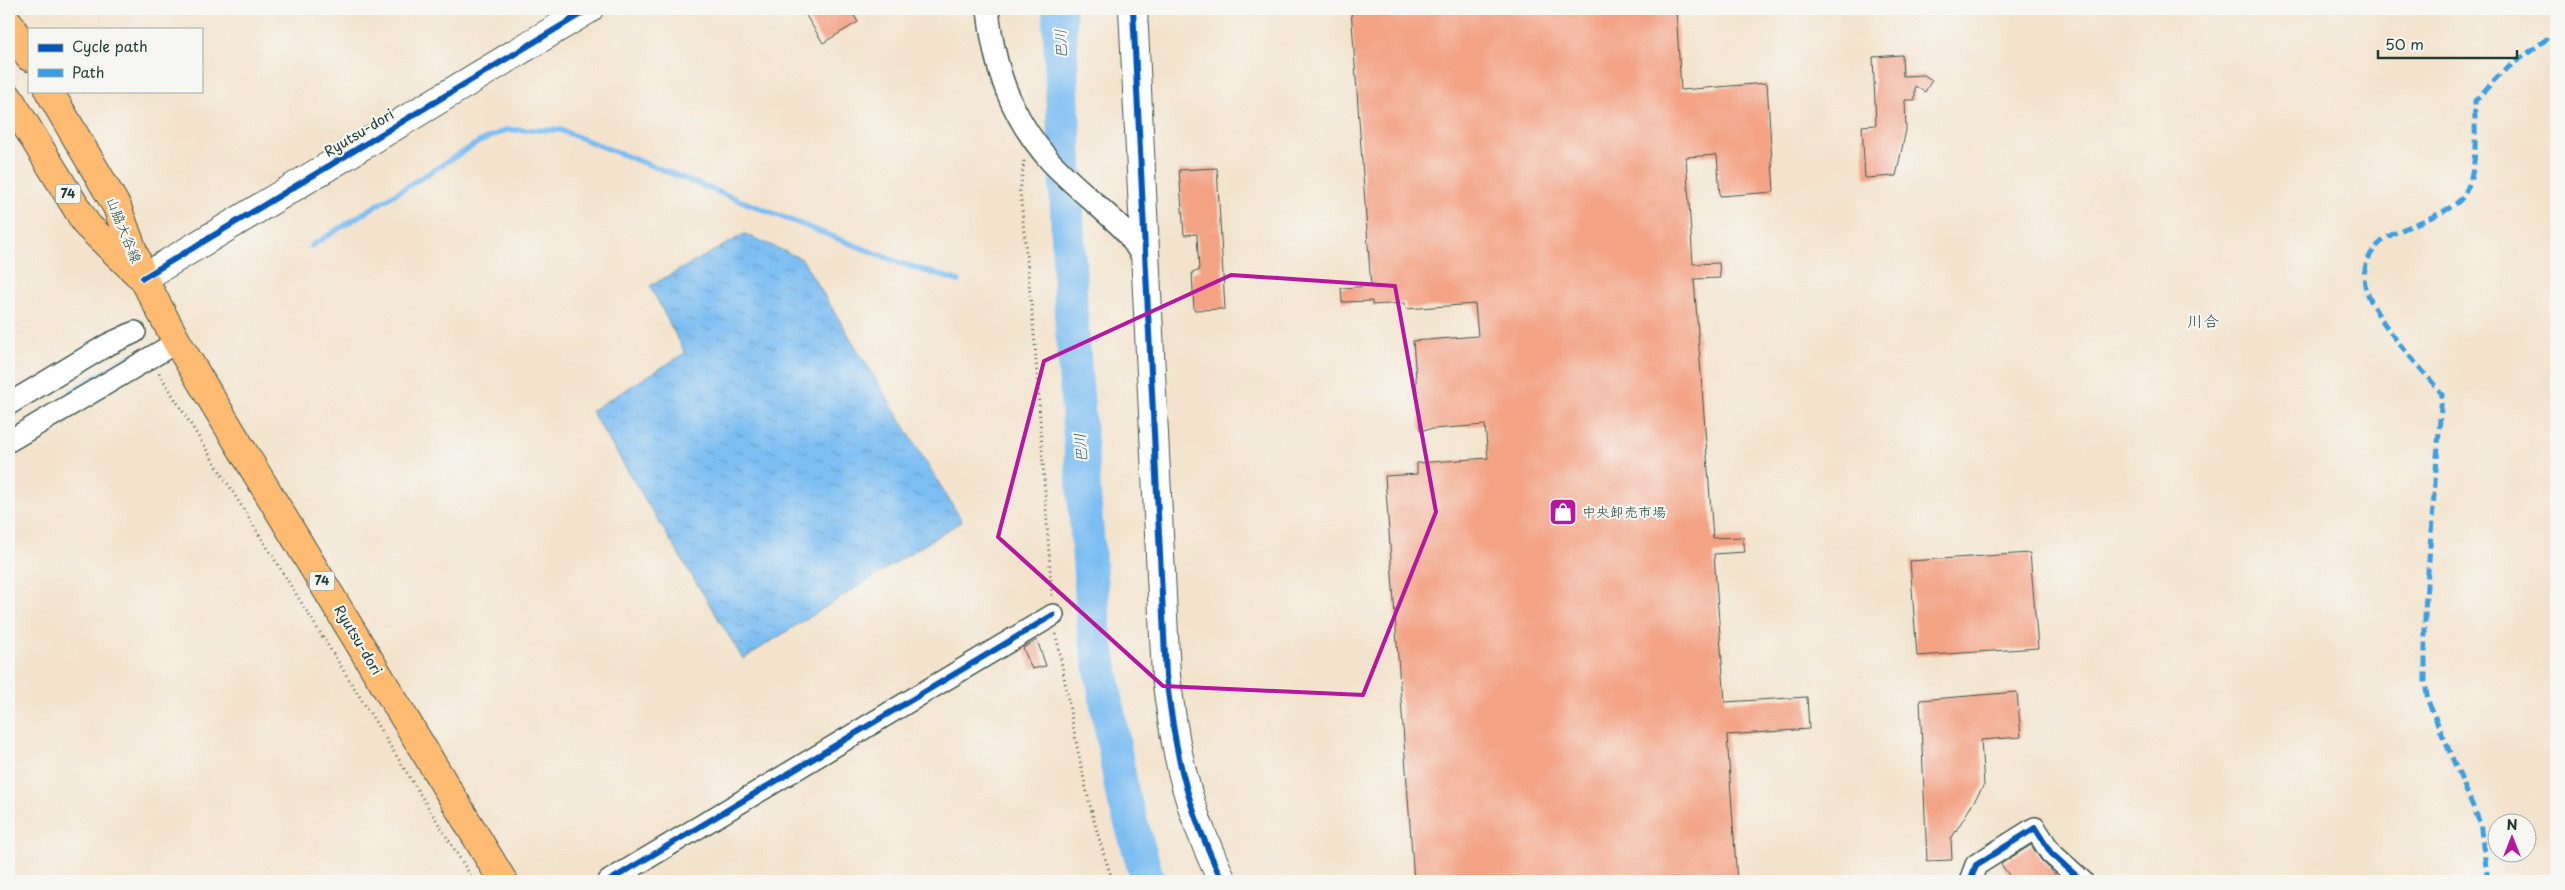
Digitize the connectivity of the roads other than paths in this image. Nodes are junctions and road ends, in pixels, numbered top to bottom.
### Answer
1 (589, 9) edge
2 (988, 9) edge
3 (1133, 9) edge
4 (9, 23) edge
5 (28, 55) edge
6 (50, 92) edge
7 (9, 98) edge
8 (1146, 262) junction
9 (143, 278) junction
10 (135, 332) dead end
11 (177, 342) junction
12 (9, 404) edge
13 (9, 441) edge
14 (1053, 615) road end
15 (503, 881) edge
16 (609, 881) edge
17 (1222, 881) edge
18 (1970, 881) edge
19 (2082, 881) edge

1 - 9 street, Ryutsu-dori
2 - 8 street
3 - 8 street
4 - 5 main road
6 - 9 main road, 山脇大谷線 / 74
7 - 9 main road, 山脇大谷線 / 74
8 - 17 street
9 - 11 main road, Ryutsu-dori / 74
10 - 12 street
11 - 13 street
11 - 15 main road, Ryutsu-dori / 74
14 - 16 street
18 - 19 street

